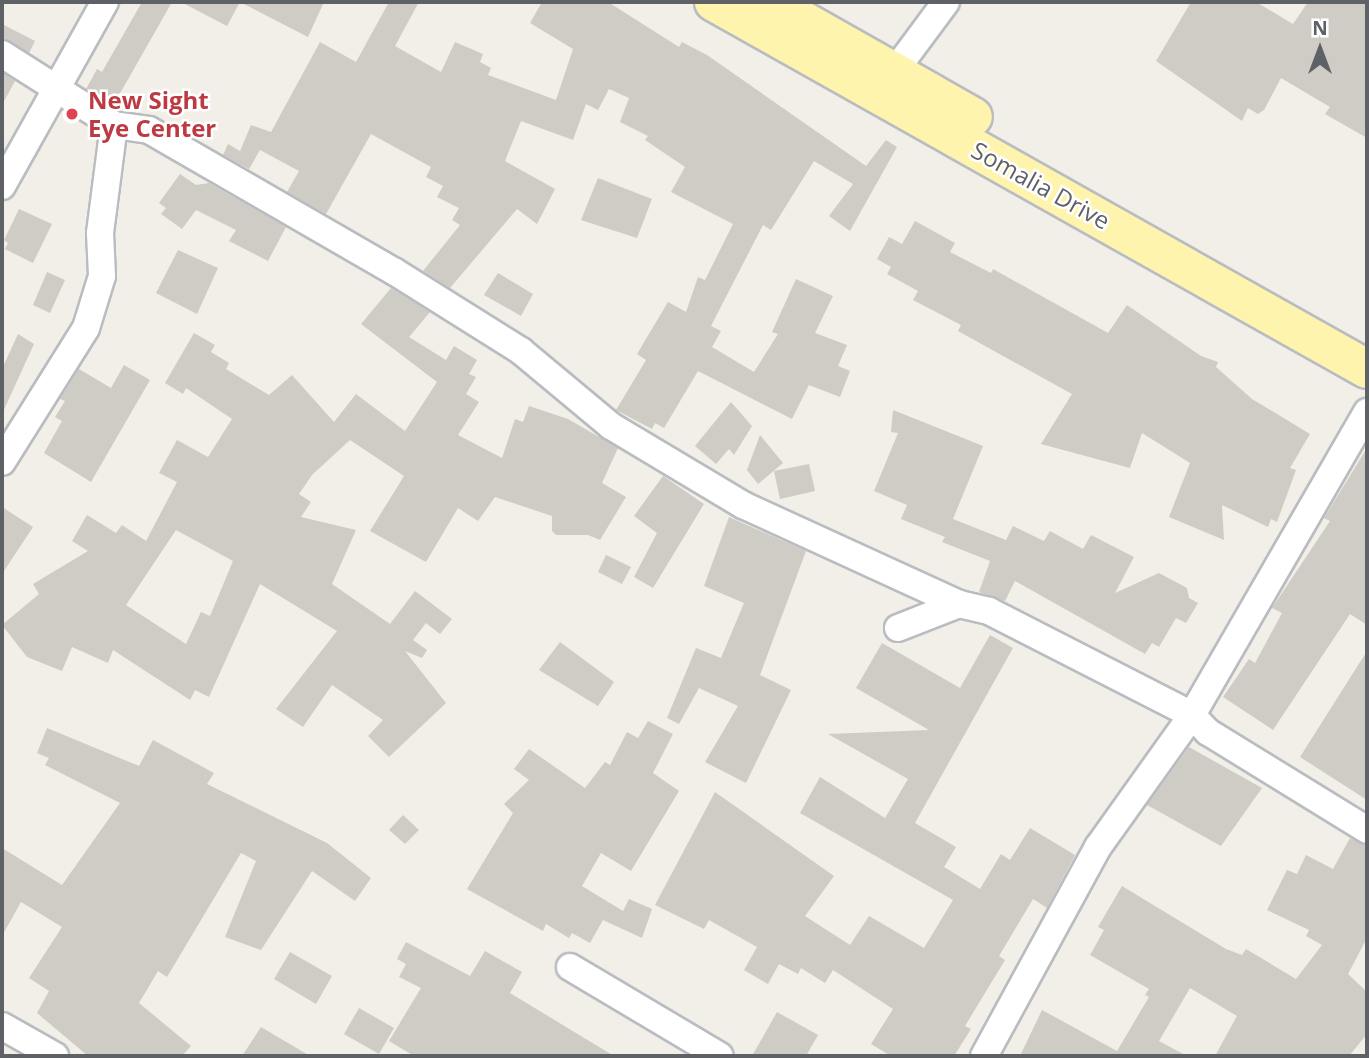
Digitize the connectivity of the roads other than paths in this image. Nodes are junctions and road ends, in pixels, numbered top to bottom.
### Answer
1 (105, 2) edge
2 (714, 2) edge
3 (770, 2) edge
4 (946, 2) edge
5 (2, 54) edge
6 (894, 72) junction
7 (57, 86) junction
8 (114, 125) junction
9 (2, 186) edge
10 (1367, 341) edge
11 (1367, 369) edge
12 (1367, 412) edge
13 (2, 462) edge
14 (958, 604) junction
15 (898, 628) dead end
16 (1192, 715) junction
17 (1367, 830) edge
18 (570, 967) dead end
19 (2, 1026) edge
20 (55, 1056) edge
21 (720, 1056) edge
22 (984, 1056) edge

1 - 7 street
2 - 11 main road, Somalia Drive
3 - 6 main road, Somalia Drive
4 - 6 street
5 - 7 street
6 - 10 main road, Somalia Drive
7 - 8 street
7 - 9 street
8 - 13 street
8 - 14 street
12 - 16 street
14 - 15 street
14 - 16 street
16 - 17 street
16 - 22 street
18 - 21 street
19 - 20 street

